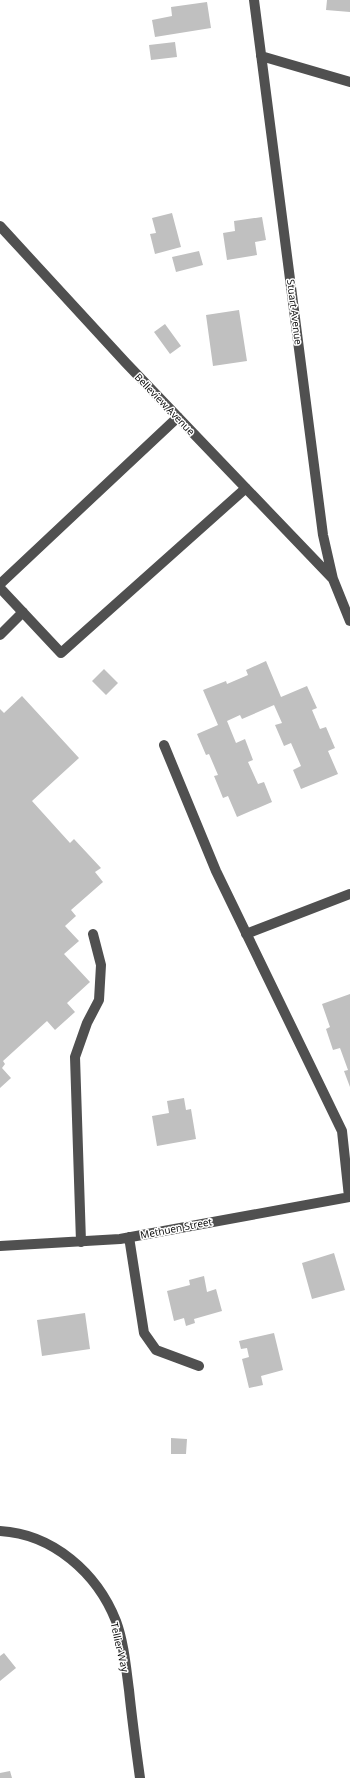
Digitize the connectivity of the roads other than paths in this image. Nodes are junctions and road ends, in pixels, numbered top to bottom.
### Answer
1 (254, 0) edge
2 (262, 56) junction
3 (350, 82) edge
4 (0, 226) edge
5 (178, 417) junction
6 (246, 488) junction
7 (333, 579) junction
8 (0, 584) edge
9 (0, 588) edge
10 (23, 612) junction
11 (350, 621) edge
12 (0, 635) edge
13 (164, 745) dead end
14 (350, 894) edge
15 (93, 934) dead end
16 (246, 934) junction
17 (347, 1155) edge
18 (350, 1197) edge
19 (129, 1237) junction
20 (81, 1242) junction
21 (0, 1246) edge
22 (199, 1366) dead end
23 (0, 1530) edge
24 (140, 1778) edge

1 - 2 street, Stuart Avenue
2 - 3 street
2 - 7 street, Stuart Avenue
4 - 5 street, Belleview Avenue
5 - 6 street, Belleview Avenue
5 - 8 street
6 - 7 street, Belleview Avenue
6 - 10 street
7 - 11 street, Stuart Avenue
9 - 10 street
10 - 12 street
13 - 16 street
14 - 16 street
15 - 20 street
16 - 17 street
17 - 18 street
18 - 19 street, Methuen Street
19 - 20 street, Methuen Street
19 - 22 street
20 - 21 street, Methuen Street
23 - 24 street, Tellier Way

